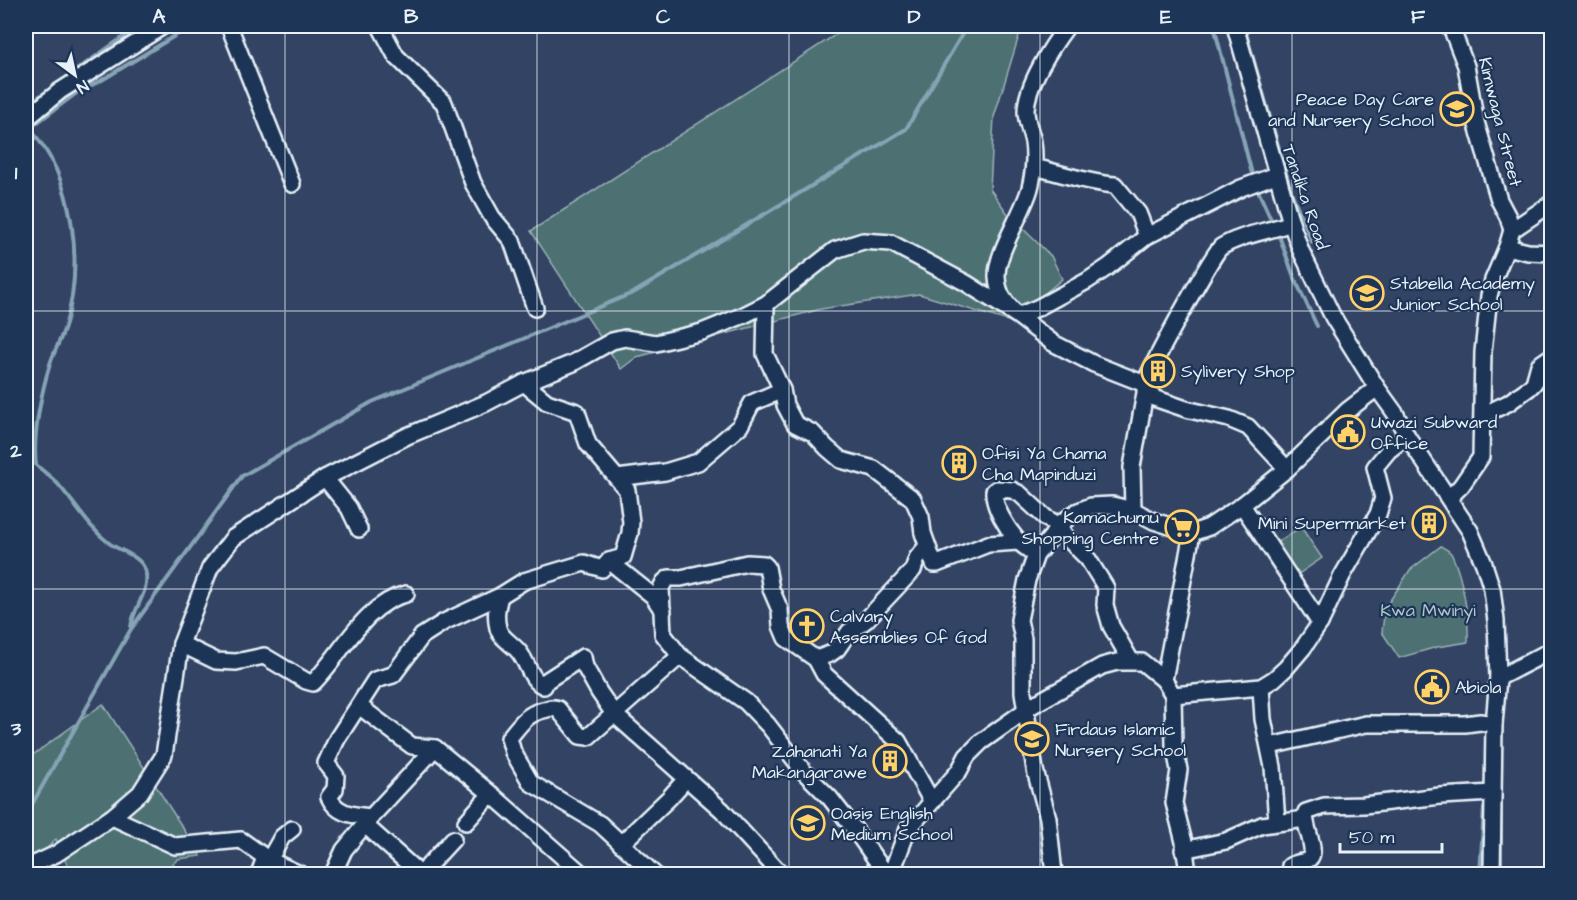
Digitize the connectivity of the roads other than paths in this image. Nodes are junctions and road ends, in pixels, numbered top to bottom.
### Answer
1 (163, 26) edge
2 (229, 26) edge
3 (380, 26) edge
4 (1067, 26) edge
5 (1234, 26) edge
6 (1448, 26) edge
7 (1462, 26) edge
8 (1462, 54) junction
9 (26, 119) edge
10 (1034, 167) junction
11 (1276, 175) junction
12 (292, 184) dead end
13 (1551, 203) edge
14 (1291, 223) junction
15 (1512, 230) junction
16 (1147, 236) junction
17 (1507, 247) junction
18 (1551, 253) edge
19 (766, 304) junction
20 (535, 308) dead end
21 (1018, 316) junction
22 (1551, 356) edge
23 (524, 382) junction
24 (1145, 384) junction
25 (1377, 388) junction
26 (782, 390) junction
27 (1483, 415) junction
28 (1407, 436) junction
29 (1287, 469) junction
30 (325, 478) junction
31 (617, 478) junction
32 (1449, 498) junction
33 (1242, 505) junction
34 (1133, 510) junction
35 (1058, 525) junction
36 (359, 529) dead end
37 (1192, 534) junction
38 (1018, 542) junction
39 (927, 546) junction
40 (1036, 555) junction
41 (609, 561) junction
42 (406, 594) dead end
43 (500, 596) junction
44 (663, 611) junction
45 (1320, 623) junction
46 (181, 644) junction
47 (1551, 650) edge
48 (680, 656) junction
49 (816, 659) junction
50 (1131, 661) junction
51 (1498, 678) junction
52 (1164, 680) junction
53 (1261, 687) junction
54 (1173, 695) junction
55 (359, 706) junction
56 (1024, 712) junction
57 (614, 714) junction
58 (1494, 724) junction
59 (1270, 746) junction
60 (435, 748) junction
61 (686, 779) junction
62 (1493, 793) junction
63 (491, 794) junction
64 (931, 800) junction
65 (112, 817) junction
66 (1305, 819) junction
67 (368, 821) junction
68 (466, 822) dead end
69 (1277, 822) junction
70 (292, 829) dead end
71 (453, 839) dead end
72 (621, 844) junction
73 (1184, 850) junction
74 (269, 860) junction
75 (26, 868) edge
76 (259, 874) edge
77 (300, 874) edge
78 (333, 874) edge
79 (422, 874) edge
80 (582, 874) edge
81 (654, 874) edge
82 (781, 874) edge
83 (886, 874) edge
84 (891, 874) edge
85 (1054, 874) edge
86 (1188, 874) edge
87 (1291, 874) edge
88 (1492, 874) edge

1 - 9 street
2 - 12 street
3 - 20 street
4 - 10 street
5 - 11 street, Tandika Road
6 - 8 street, Kimwaga Street
7 - 8 street
8 - 15 street, Kimwaga Street
10 - 16 street
10 - 21 street
11 - 14 street, Tandika Road
11 - 16 street
13 - 15 street
14 - 24 street
14 - 25 street, Tandika Road
15 - 17 street
16 - 21 street
17 - 18 street
17 - 27 street
19 - 21 street
19 - 23 street
19 - 26 street
21 - 24 street
22 - 27 street
23 - 30 street
23 - 31 street
24 - 29 street
24 - 34 street
25 - 28 street, Tandika Road
25 - 29 street
26 - 31 street
26 - 39 street
27 - 32 street
28 - 32 street, Tandika Road
28 - 45 street
29 - 33 street
30 - 36 street
30 - 46 street
31 - 41 street
32 - 51 street, Tandika Road
33 - 37 street
33 - 45 street
34 - 35 street
34 - 37 street
35 - 38 street
35 - 40 street
35 - 50 street
37 - 52 street
38 - 39 street
38 - 40 street
39 - 49 street
40 - 56 street
41 - 43 street
41 - 44 street
42 - 46 street
43 - 55 street
43 - 57 street
44 - 48 street
44 - 49 street
45 - 53 street
46 - 65 street
47 - 51 street
48 - 57 street
48 - 83 street
49 - 64 street
50 - 52 street
50 - 56 street
51 - 58 street, Tandika Road
52 - 54 street
53 - 54 street
53 - 59 street
54 - 73 street
55 - 60 street
55 - 67 street
56 - 64 street
56 - 85 street
57 - 61 street
57 - 72 street
58 - 59 street
58 - 62 street, Tandika Road
59 - 69 street
60 - 63 street
60 - 67 street
61 - 72 street
61 - 82 street
62 - 66 street
62 - 88 street, Tandika Road
63 - 68 street
63 - 80 street
64 - 84 street
65 - 74 street
65 - 75 street
66 - 69 street
66 - 87 street
67 - 78 street
67 - 79 street
69 - 73 street
70 - 74 street
71 - 79 street
72 - 81 street
73 - 86 street
74 - 76 street
74 - 77 street

